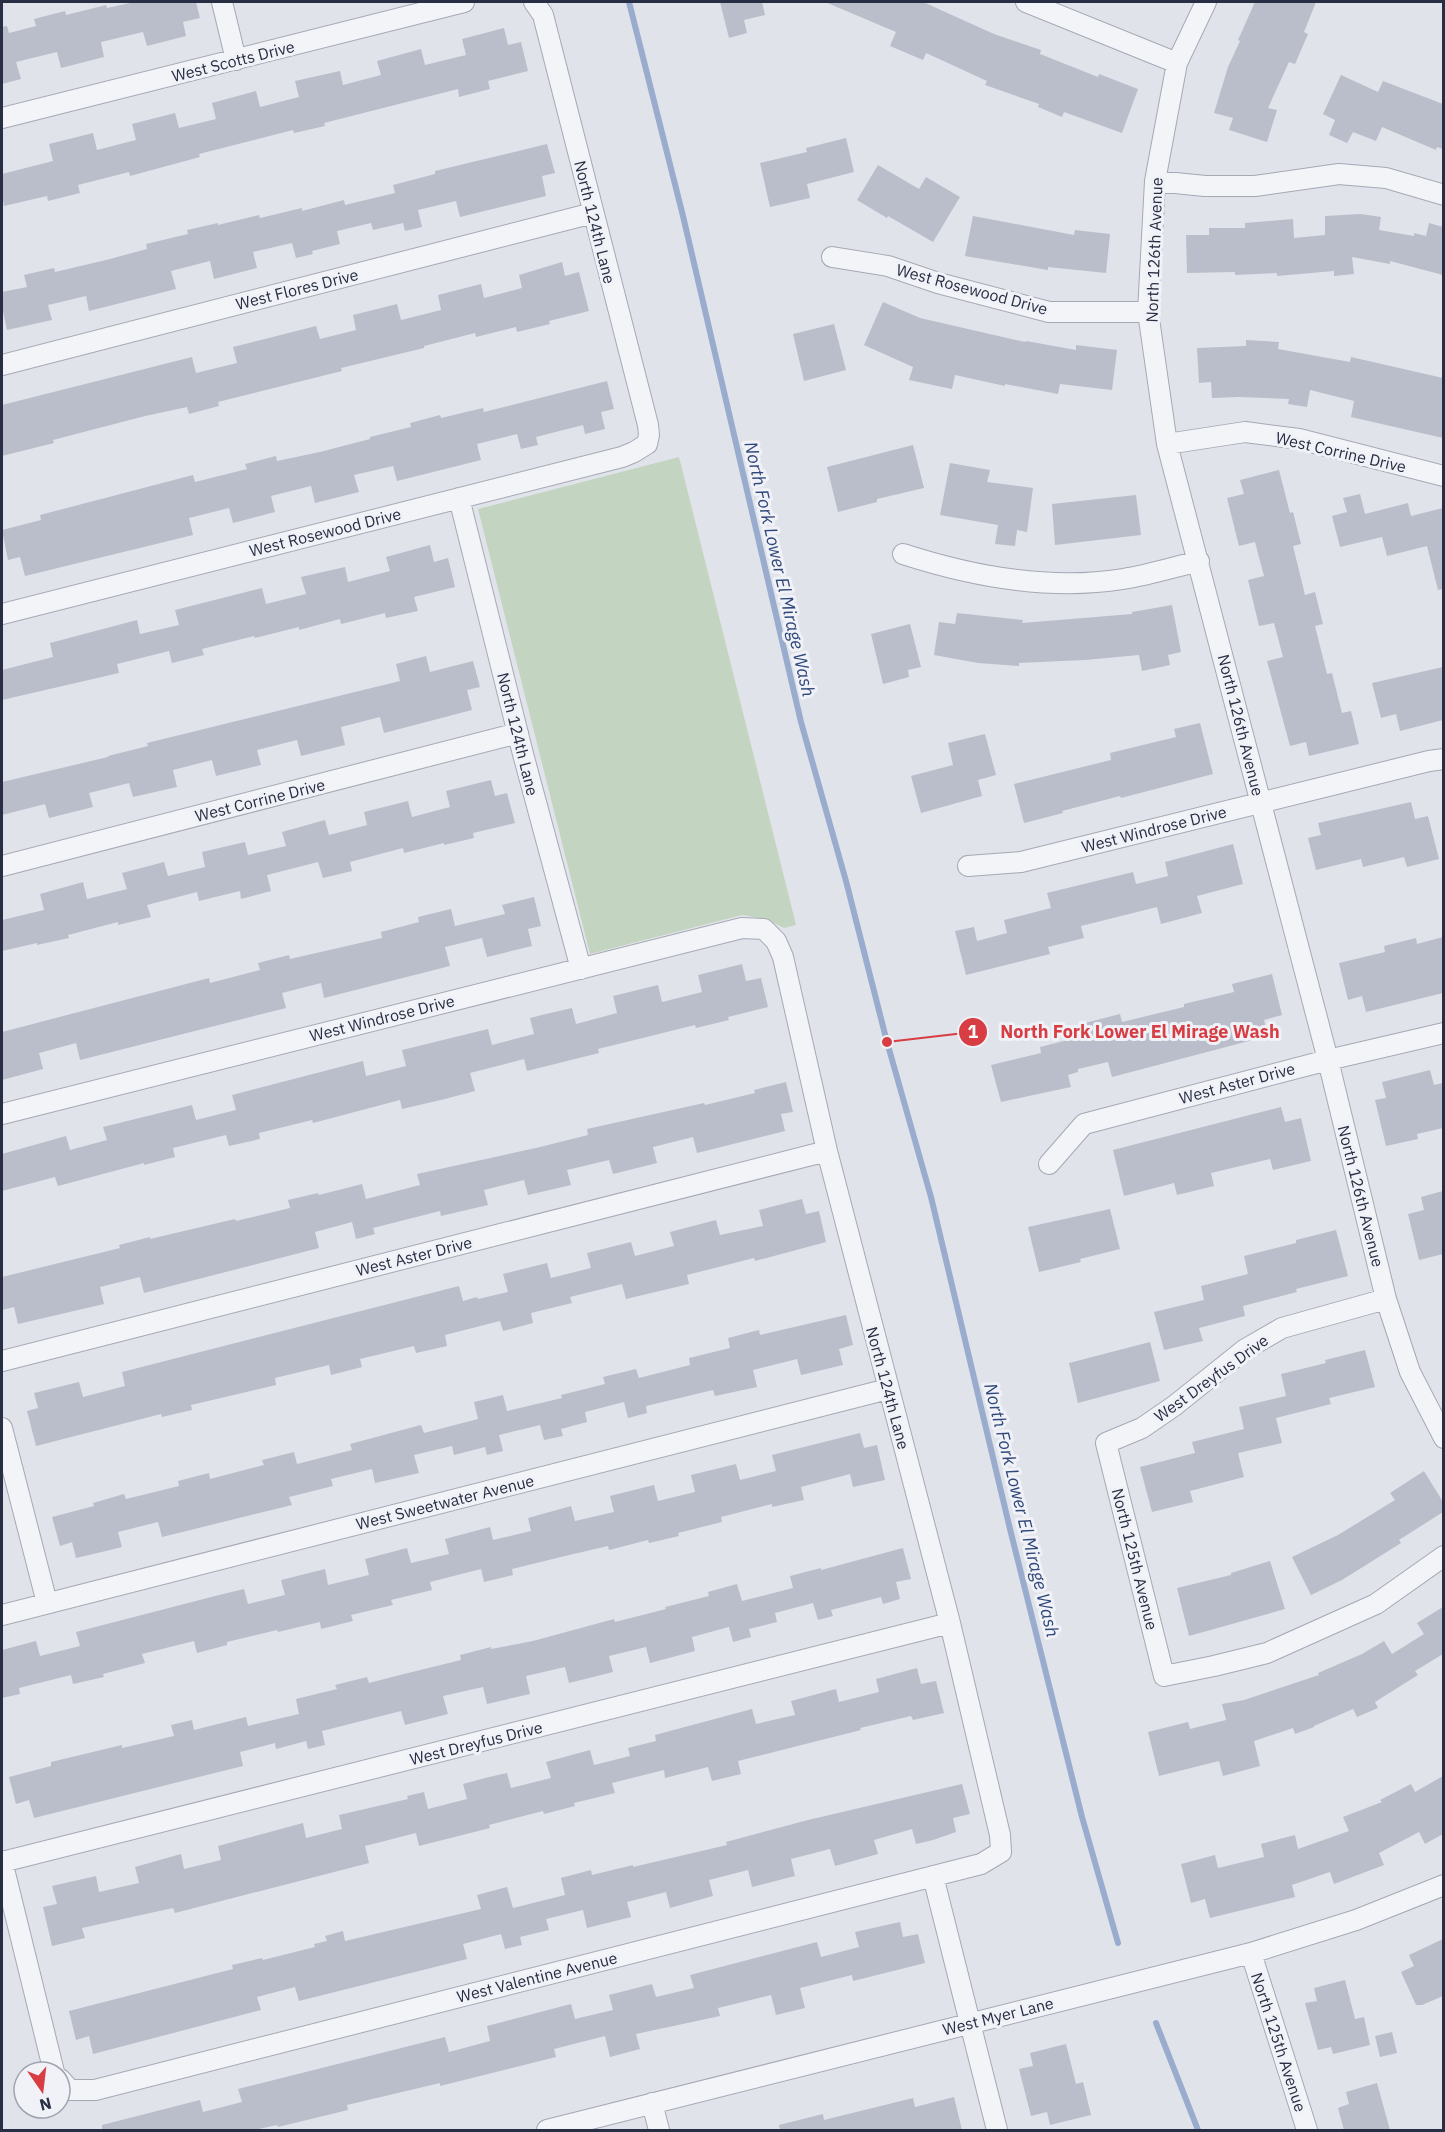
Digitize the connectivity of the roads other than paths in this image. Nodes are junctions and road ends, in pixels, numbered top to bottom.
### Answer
1 (222, 2) edge
2 (464, 2) edge
3 (534, 2) edge
4 (1026, 2) edge
5 (1206, 2) edge
6 (236, 60) junction
7 (1177, 63) junction
8 (2, 118) edge
9 (1155, 181) junction
10 (1443, 195) edge
11 (593, 213) junction
12 (832, 257) dead end
13 (1148, 312) junction
14 (2, 365) edge
15 (646, 444) joint
16 (1167, 444) junction
17 (1443, 477) edge
18 (459, 498) junction
19 (903, 554) dead end
20 (1199, 561) junction
21 (2, 614) edge
22 (518, 733) junction
23 (1443, 759) edge
24 (1260, 802) junction
25 (2, 866) edge
26 (968, 866) dead end
27 (764, 929) joint
28 (581, 969) junction
29 (1443, 1033) edge
30 (1328, 1060) junction
31 (2, 1114) edge
32 (827, 1151) junction
33 (1049, 1164) dead end
34 (1386, 1299) junction
35 (2, 1361) edge
36 (888, 1389) junction
37 (1437, 1411) edge
38 (2, 1428) edge
39 (1443, 1438) edge
40 (1106, 1443) joint
41 (1443, 1556) edge
42 (47, 1603) junction
43 (2, 1615) edge
44 (950, 1623) junction
45 (1001, 1852) joint
46 (2, 1862) edge
47 (933, 1876) junction
48 (1443, 1884) edge
49 (1251, 1953) junction
50 (971, 2023) junction
51 (51, 2060) edge
52 (72, 2086) edge
53 (652, 2103) junction
54 (547, 2130) edge
55 (659, 2130) edge
56 (998, 2130) edge
57 (1307, 2130) edge

1 - 6 street
2 - 6 street, West Scotts Drive
3 - 11 street, North 124th Lane
4 - 7 street
5 - 7 street, North 126th Avenue
6 - 8 street, West Scotts Drive
7 - 9 street, North 126th Avenue
9 - 10 street
9 - 13 street, North 126th Avenue
11 - 14 street, West Flores Drive
11 - 15 street, North 124th Lane
12 - 13 street, West Rosewood Drive
13 - 16 street, North 126th Avenue
15 - 18 street, West Rosewood Drive
16 - 17 street, West Corrine Drive
16 - 20 street, North 126th Avenue
18 - 21 street, West Rosewood Drive
18 - 22 street, North 124th Lane
19 - 20 street
20 - 24 street, North 126th Avenue
22 - 25 street, West Corrine Drive
22 - 28 street, North 124th Lane
23 - 24 street, West Windrose Drive
24 - 26 street, West Windrose Drive
24 - 30 street, North 126th Avenue
27 - 28 street, West Windrose Drive
27 - 32 street, North 124th Lane
28 - 31 street, West Windrose Drive
29 - 30 street, West Aster Drive
30 - 33 street, West Aster Drive
30 - 34 street, North 126th Avenue
32 - 35 street, West Aster Drive
32 - 36 street, North 124th Lane
34 - 37 street, North 126th Avenue
34 - 40 street, West Dreyfus Drive
36 - 42 street, West Sweetwater Avenue
36 - 44 street, North 124th Lane
37 - 39 street, North 126th Avenue
38 - 42 street
40 - 41 street, North 125th Avenue
42 - 43 street, West Sweetwater Avenue
44 - 45 street, North 124th Lane
44 - 46 street, West Dreyfus Drive
45 - 47 street, West Valentine Avenue
46 - 51 street
47 - 50 street
47 - 52 street, West Valentine Avenue
48 - 49 street, West Myer Lane
49 - 50 street, West Myer Lane
49 - 57 street, North 125th Avenue
50 - 53 street, West Myer Lane
50 - 56 street
53 - 54 street, West Myer Lane
53 - 55 street

